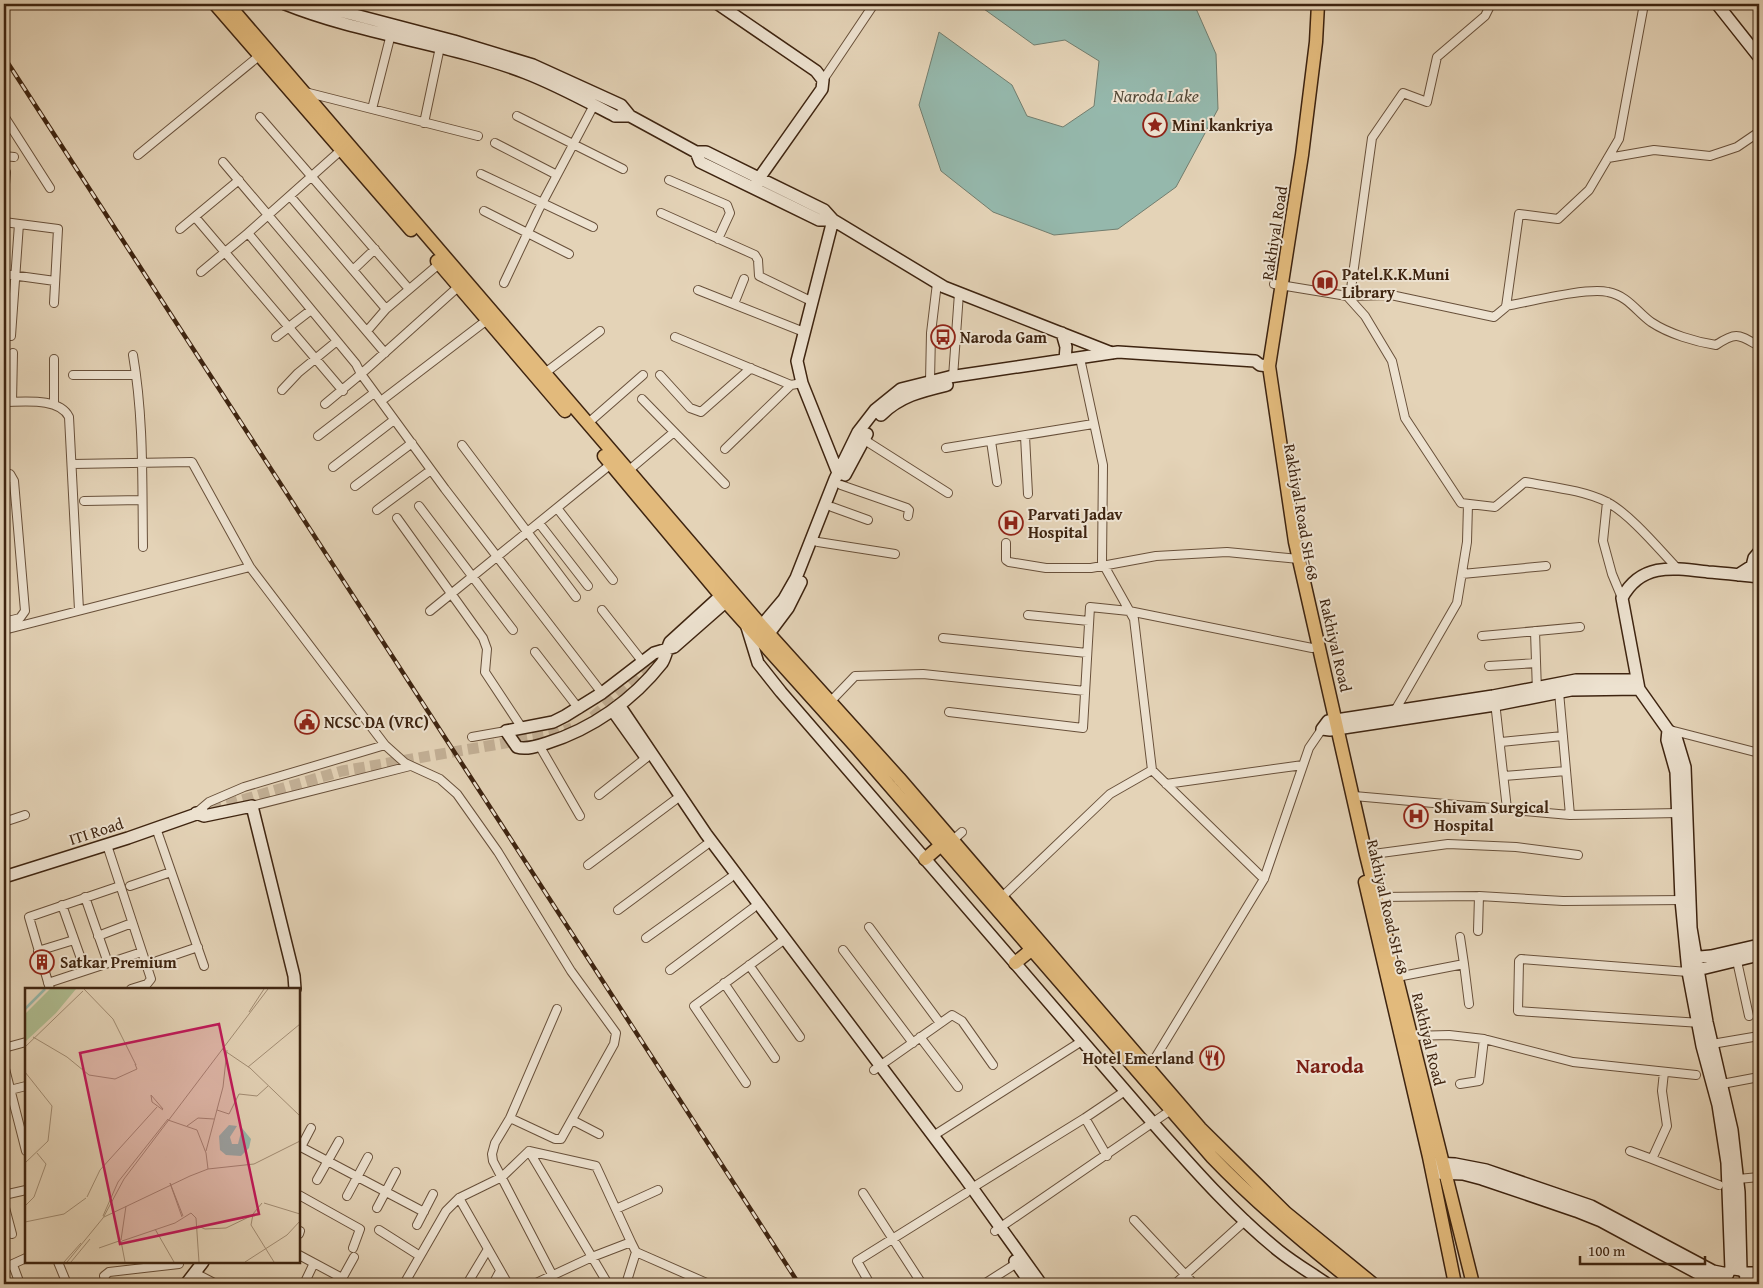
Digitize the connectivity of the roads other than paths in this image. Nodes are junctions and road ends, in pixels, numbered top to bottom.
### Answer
1 (285, 4) edge
2 (313, 4) edge
3 (718, 4) edge
4 (874, 4) edge
5 (1316, 4) edge
6 (1491, 4) edge
7 (1644, 4) edge
8 (1717, 4) edge
9 (227, 7) edge
10 (391, 34) junction
11 (440, 47) junction
12 (259, 56) junction
13 (1758, 57) edge
14 (822, 80) junction
15 (304, 91) junction
16 (594, 105) junction
17 (372, 110) junction
18 (4, 116) edge
19 (517, 116) dead end
20 (630, 116) junction
21 (260, 117) dead end
22 (424, 123) junction
23 (1759, 132) edge
24 (478, 136) dead end
25 (495, 143) dead end
26 (572, 144) junction
27 (340, 151) junction
28 (138, 155) dead end
29 (4, 156) edge
30 (14, 157) dead end
31 (1608, 158) junction
32 (223, 162) dead end
33 (623, 169) dead end
34 (8, 172) edge
35 (481, 174) dead end
36 (556, 175) junction
37 (312, 177) junction
38 (239, 180) junction
39 (669, 180) dead end
40 (756, 183) junction
41 (50, 188) dead end
42 (290, 196) junction
43 (4, 197) edge
44 (542, 203) junction
45 (484, 212) dead end
46 (661, 213) dead end
47 (269, 215) junction
48 (195, 217) junction
49 (832, 220) junction
50 (4, 222) edge
51 (19, 224) junction
52 (593, 227) dead end
53 (180, 229) dead end
54 (528, 233) junction
55 (248, 234) junction
56 (718, 239) junction
57 (375, 249) junction
58 (225, 252) junction
59 (569, 254) dead end
60 (439, 264) junction
61 (352, 270) junction
62 (202, 272) dead end
63 (4, 274) edge
64 (14, 276) junction
65 (744, 279) dead end
66 (55, 281) junction
67 (504, 283) dead end
68 (937, 283) junction
69 (1278, 285) junction
70 (458, 287) junction
71 (409, 289) junction
72 (698, 290) dead end
73 (958, 293) junction
74 (1349, 296) junction
75 (813, 302) junction
76 (54, 303) dead end
77 (734, 304) junction
78 (1506, 306) junction
79 (386, 309) junction
80 (311, 310) junction
81 (487, 320) junction
82 (289, 326) junction
83 (367, 331) junction
84 (600, 331) dead end
85 (804, 332) junction
86 (1062, 333) junction
87 (11, 336) dead end
88 (276, 336) dead end
89 (675, 337) dead end
90 (337, 341) junction
91 (1759, 346) edge
92 (13, 353) dead end
93 (385, 353) junction
94 (133, 355) dead end
95 (1114, 356) junction
96 (316, 358) junction
97 (54, 359) dead end
98 (1065, 360) junction
99 (1081, 361) junction
100 (1265, 366) junction
101 (751, 368) junction
102 (544, 373) junction
103 (361, 374) junction
104 (74, 375) dead end
105 (136, 375) junction
106 (643, 375) dead end
107 (660, 375) dead end
108 (953, 377) junction
109 (930, 381) junction
110 (796, 384) junction
111 (282, 390) dead end
112 (342, 391) junction
113 (374, 393) junction
114 (642, 399) dead end
115 (8, 402) edge
116 (381, 402) junction
117 (54, 404) junction
118 (325, 404) dead end
119 (394, 420) junction
120 (587, 424) junction
121 (1093, 424) junction
122 (674, 432) junction
123 (318, 436) dead end
124 (1025, 436) junction
125 (863, 439) junction
126 (991, 441) junction
127 (412, 443) junction
128 (462, 445) dead end
129 (725, 448) dead end
130 (946, 448) dead end
131 (142, 463) junction
132 (72, 464) junction
133 (611, 464) junction
134 (333, 467) dead end
135 (431, 470) junction
136 (628, 471) junction
137 (4, 474) edge
138 (842, 478) junction
139 (997, 482) dead end
140 (725, 484) dead end
141 (355, 486) dead end
142 (948, 493) dead end
143 (1028, 494) dead end
144 (142, 500) junction
145 (84, 501) dead end
146 (1607, 502) junction
147 (1468, 504) junction
148 (419, 506) dead end
149 (558, 508) junction
150 (832, 508) junction
151 (377, 510) dead end
152 (908, 516) dead end
153 (397, 518) dead end
154 (868, 520) dead end
155 (539, 523) junction
156 (528, 533) junction
157 (818, 542) junction
158 (1006, 543) dead end
159 (143, 547) dead end
160 (1759, 552) edge
161 (895, 554) dead end
162 (498, 558) junction
163 (1296, 560) junction
164 (1104, 565) junction
165 (1546, 566) dead end
166 (1756, 566) edge
167 (250, 567) junction
168 (1676, 568) junction
169 (1462, 574) junction
170 (1738, 575) junction
171 (473, 577) junction
172 (1759, 577) edge
173 (613, 580) dead end
174 (588, 586) dead end
175 (452, 594) junction
176 (728, 595) junction
177 (576, 597) dead end
178 (1622, 598) junction
179 (79, 610) junction
180 (602, 610) dead end
181 (430, 611) dead end
182 (1129, 611) junction
183 (1028, 615) dead end
184 (1089, 621) junction
185 (4, 622) edge
186 (746, 624) junction
187 (1580, 627) dead end
188 (4, 630) edge
189 (513, 630) dead end
190 (1535, 631) junction
191 (762, 634) junction
192 (1482, 636) dead end
193 (943, 638) dead end
194 (1312, 648) junction
195 (667, 649) junction
196 (535, 652) dead end
197 (1087, 653) junction
198 (646, 663) junction
199 (1536, 663) junction
200 (1489, 666) dead end
201 (1638, 685) junction
202 (1085, 691) junction
203 (1537, 692) junction
204 (1558, 692) junction
205 (602, 693) junction
206 (1494, 700) junction
207 (831, 701) junction
208 (616, 708) junction
209 (579, 709) junction
210 (948, 712) dead end
211 (1393, 715) junction
212 (1331, 726) junction
213 (522, 728) junction
214 (1668, 730) junction
215 (506, 731) junction
216 (1563, 736) junction
217 (472, 737) dead end
218 (1501, 742) junction
219 (385, 745) junction
220 (538, 746) junction
221 (1759, 753) edge
222 (646, 758) junction
223 (1304, 765) junction
224 (410, 766) junction
225 (1152, 770) junction
226 (1566, 771) junction
227 (1504, 776) junction
228 (1166, 784) junction
229 (599, 795) dead end
230 (1354, 796) junction
231 (675, 800) junction
232 (252, 806) junction
233 (211, 809) tunnel mouth
234 (1507, 809) junction
235 (196, 813) junction
236 (1680, 813) junction
237 (25, 815) dead end
238 (1570, 815) junction
239 (580, 816) dead end
240 (4, 822) edge
241 (156, 828) junction
242 (952, 839) junction
243 (107, 845) junction
244 (706, 845) junction
245 (1366, 855) junction
246 (1578, 855) dead end
247 (925, 859) junction
248 (588, 865) dead end
249 (171, 872) junction
250 (4, 877) edge
251 (730, 878) junction
252 (1264, 879) junction
253 (120, 886) junction
254 (130, 886) dead end
255 (1479, 896) junction
256 (1378, 897) junction
257 (85, 898) junction
258 (1000, 898) junction
259 (1685, 900) junction
260 (62, 905) junction
261 (753, 908) junction
262 (618, 910) dead end
263 (132, 924) junction
264 (869, 928) dead end
265 (1478, 931) dead end
266 (98, 936) junction
267 (1460, 937) dead end
268 (646, 938) dead end
269 (74, 940) junction
270 (782, 941) junction
271 (1759, 945) edge
272 (198, 947) junction
273 (38, 950) junction
274 (843, 950) dead end
275 (1032, 950) junction
276 (142, 952) junction
277 (1759, 955) edge
278 (1692, 957) junction
279 (1737, 960) junction
280 (157, 961) dead end
281 (108, 963) junction
282 (1015, 963) junction
283 (1464, 964) junction
284 (749, 965) junction
285 (204, 966) dead end
286 (85, 970) junction
287 (670, 970) dead end
288 (1693, 971) junction
289 (1397, 977) junction
290 (724, 984) junction
291 (49, 986) edge
292 (134, 988) edge
293 (296, 988) edge
294 (1469, 1004) dead end
295 (557, 1009) dead end
296 (1749, 1016) dead end
297 (940, 1023) junction
298 (1702, 1023) junction
299 (1410, 1036) junction
300 (1759, 1036) edge
301 (800, 1037) dead end
302 (920, 1037) junction
303 (1484, 1039) junction
304 (1082, 1041) junction
305 (25, 1042) edge
306 (913, 1042) junction
307 (1712, 1044) junction
308 (4, 1048) edge
309 (775, 1058) dead end
310 (4, 1065) edge
311 (993, 1065) dead end
312 (877, 1068) junction
313 (1149, 1068) junction
314 (1664, 1072) junction
315 (1696, 1075) dead end
316 (1759, 1077) edge
317 (746, 1083) dead end
318 (1460, 1084) dead end
319 (1722, 1084) junction
320 (25, 1086) edge
321 (958, 1087) dead end
322 (10, 1090) junction
323 (1125, 1091) junction
324 (1722, 1104) junction
325 (1171, 1110) junction
326 (510, 1118) junction
327 (1085, 1118) junction
328 (572, 1120) junction
329 (1153, 1123) junction
330 (24, 1127) edge
331 (311, 1128) dead end
332 (599, 1134) dead end
333 (933, 1136) junction
334 (339, 1141) dead end
335 (300, 1146) edge
336 (529, 1151) junction
337 (1630, 1151) dead end
338 (1107, 1156) junction
339 (368, 1157) dead end
340 (1652, 1159) junction
341 (328, 1161) junction
342 (1438, 1168) junction
343 (396, 1172) dead end
344 (358, 1177) junction
345 (502, 1177) junction
346 (1759, 1177) edge
347 (1738, 1179) junction
348 (317, 1180) dead end
349 (1719, 1185) dead end
350 (25, 1190) edge
351 (658, 1190) dead end
352 (969, 1190) junction
353 (386, 1192) junction
354 (863, 1193) dead end
355 (433, 1194) dead end
356 (4, 1195) edge
357 (300, 1196) edge
358 (347, 1196) dead end
359 (459, 1198) junction
360 (4, 1204) edge
361 (377, 1208) dead end
362 (616, 1208) junction
363 (424, 1212) junction
364 (1134, 1220) dead end
365 (1246, 1220) junction
366 (417, 1225) dead end
367 (998, 1229) junction
368 (379, 1230) dead end
369 (12, 1234) dead end
370 (893, 1239) junction
371 (631, 1242) junction
372 (353, 1248) dead end
373 (488, 1249) junction
374 (636, 1252) junction
375 (300, 1256) edge
376 (420, 1256) junction
377 (354, 1257) dead end
378 (592, 1257) junction
379 (25, 1259) edge
380 (58, 1263) edge
381 (202, 1263) edge
382 (314, 1263) junction
383 (1017, 1263) junction
384 (179, 1264) dead end
385 (13, 1265) junction
386 (4, 1268) edge
387 (500, 1271) junction
388 (195, 1273) junction
389 (1759, 1273) edge
390 (552, 1275) junction
391 (1186, 1275) junction
392 (1736, 1278) edge
393 (341, 1281) edge
394 (305, 1282) dead end
395 (1759, 1282) edge
396 (20, 1284) edge
397 (67, 1284) edge
398 (107, 1284) edge
399 (186, 1284) edge
400 (216, 1284) edge
401 (404, 1284) edge
402 (467, 1284) edge
403 (493, 1284) edge
404 (508, 1284) edge
405 (534, 1284) edge
406 (558, 1284) edge
407 (608, 1284) edge
408 (626, 1284) edge
409 (709, 1284) edge
410 (870, 1284) edge
411 (922, 1284) edge
412 (984, 1284) edge
413 (1031, 1284) edge
414 (1041, 1284) edge
415 (1175, 1284) edge
416 (1194, 1284) edge
417 (1326, 1284) edge
418 (1356, 1284) edge
419 (1373, 1284) edge
420 (1455, 1284) edge
421 (1474, 1284) edge

1 - 10 street
2 - 20 street
3 - 14 street
4 - 14 street
5 - 69 main road, Rakhiyal Road
6 - 74 street
7 - 31 street
8 - 13 street
9 - 12 main road
9 - 15 main road
10 - 11 street
10 - 17 street
11 - 16 street
11 - 22 street
12 - 27 main road
12 - 28 street
14 - 40 street
15 - 17 street
15 - 102 main road
16 - 20 street
16 - 26 street
17 - 22 street
18 - 41 street
19 - 26 street
20 - 40 street
21 - 37 street
22 - 24 street
23 - 31 street
25 - 36 street
26 - 33 street
26 - 36 street
27 - 37 street
27 - 60 main road
29 - 30 street
31 - 78 street
32 - 38 street
34 - 43 street
35 - 44 street
36 - 44 street
37 - 42 street
37 - 57 street
38 - 47 street
38 - 48 street
39 - 56 street
40 - 49 street
42 - 47 street
42 - 61 street
44 - 52 street
44 - 54 street
45 - 54 street
46 - 56 street
47 - 55 street
47 - 83 street
48 - 53 street
48 - 58 street
49 - 68 street
49 - 75 street
50 - 51 street
51 - 64 street
51 - 66 street
54 - 59 street
54 - 67 street
55 - 58 street
55 - 80 street
56 - 75 street
57 - 61 street
57 - 71 street
58 - 62 street
58 - 82 street
60 - 70 main road
60 - 71 street
61 - 79 street
63 - 64 street
64 - 66 street
64 - 87 street
65 - 77 street
66 - 76 street
68 - 73 street
68 - 109 street
69 - 74 street
69 - 100 main road, Rakhiyal Road
70 - 81 main road
70 - 93 street
71 - 79 street
72 - 77 street
73 - 86 street
73 - 108 street
74 - 78 street
74 - 147 street
75 - 85 street
77 - 85 street
78 - 91 street
79 - 83 street
80 - 82 street
80 - 90 street
81 - 116 street
81 - 133 main road
82 - 88 street
82 - 96 street
83 - 93 street
84 - 102 street
85 - 110 street
86 - 95 street
86 - 98 street
89 - 101 street
90 - 96 street
90 - 103 street
92 - 115 street
93 - 103 street
94 - 105 street
95 - 99 street
95 - 100 street
96 - 111 street
96 - 112 street
97 - 117 street
98 - 99 street
98 - 108 street
99 - 121 street
99 - 125 street
100 - 163 main road, Rakhiyal Road
101 - 107 street
101 - 110 street
102 - 120 main road
103 - 112 street
103 - 113 street
104 - 105 street
105 - 131 street
106 - 120 street
108 - 109 street
109 - 138 street
110 - 129 street
110 - 138 street
112 - 118 street
113 - 116 street
113 - 123 street
114 - 122 street
115 - 117 street
116 - 119 street
117 - 132 street
119 - 127 street
119 - 134 street
120 - 136 main road
121 - 124 street
121 - 164 street
122 - 136 street
122 - 140 street
124 - 126 street
124 - 143 street
125 - 138 street
125 - 142 street
126 - 130 street
126 - 139 street
127 - 135 street
127 - 141 street
128 - 156 street
131 - 132 street
131 - 144 street
131 - 167 street
132 - 179 street
133 - 149 street
133 - 176 main road
135 - 151 street
135 - 162 street
136 - 176 main road
137 - 185 street
138 - 150 street
138 - 152 street
138 - 191 street
144 - 145 street
144 - 159 street
146 - 147 street
146 - 168 street
146 - 178 street
147 - 169 street
148 - 171 street
149 - 155 street
149 - 173 street
150 - 154 street
150 - 157 street
153 - 175 street
155 - 156 street
155 - 174 street
156 - 162 street
156 - 177 street
157 - 161 street
157 - 191 street
158 - 164 street
160 - 166 street
162 - 171 street
162 - 205 street
163 - 164 street
163 - 194 main road, Rakhiyal Road SH-68
163 - 212 main road, Rakhiyal Road
164 - 182 street
165 - 169 street
166 - 170 street
167 - 179 street
167 - 219 street
168 - 170 street
168 - 178 street
169 - 211 street
170 - 172 street
171 - 175 street
171 - 189 street
175 - 181 street
175 - 213 street
176 - 186 main road
176 - 191 main road
176 - 195 street
178 - 201 street
179 - 188 street
180 - 198 street
182 - 184 street
182 - 194 street
182 - 225 street
183 - 184 street
184 - 197 street
186 - 191 main road
186 - 247 street
187 - 190 street
190 - 192 street
190 - 199 street
191 - 207 main road
191 - 242 main road
193 - 197 street
194 - 212 main road, Rakhiyal Road SH-68
195 - 198 street
195 - 208 street
196 - 209 street
197 - 202 street
198 - 205 street
199 - 200 street
199 - 203 street
201 - 203 street
201 - 204 street
201 - 214 street
202 - 207 street
202 - 210 street
203 - 204 street
203 - 206 street
204 - 216 street
205 - 209 street
206 - 211 street
206 - 218 street
207 - 242 main road
208 - 220 street
208 - 222 street
208 - 270 street
209 - 213 street
211 - 212 street
212 - 223 street
212 - 230 main road, Rakhiyal Road
212 - 342 main road, Rakhiyal Road SH-68
213 - 215 street
214 - 221 street
214 - 236 street
214 - 259 street
215 - 217 street
215 - 220 street
216 - 218 street
216 - 226 street
218 - 227 street
219 - 224 street
219 - 235 street
220 - 239 street
222 - 229 street
222 - 231 street
223 - 228 street
223 - 252 street
224 - 232 street
224 - 328 street
225 - 228 street
225 - 258 street
226 - 227 street
226 - 238 street
227 - 234 street
228 - 252 street
230 - 234 street
230 - 245 main road, Rakhiyal Road
231 - 244 street
231 - 248 street
232 - 235 street
232 - 293 street
233 - 235 street
234 - 238 street
235 - 241 street, ITI Road
236 - 238 street
236 - 259 street
237 - 240 street
241 - 243 street, ITI Road
241 - 249 street
242 - 247 main road
242 - 258 main road
242 - 275 main road
243 - 250 street, ITI Road
243 - 253 street
244 - 251 street
244 - 262 street
245 - 246 street
245 - 256 main road, Rakhiyal Road
247 - 282 street
249 - 254 street
249 - 272 street
251 - 261 street
251 - 268 street
252 - 313 street
253 - 257 street
253 - 263 street
255 - 256 street
255 - 259 street
255 - 265 street
256 - 289 main road, Rakhiyal Road
257 - 260 street
257 - 266 street
258 - 313 main road
259 - 278 street
260 - 269 street
260 - 273 street
261 - 270 street
261 - 287 street
263 - 266 street
263 - 276 street
264 - 297 street
266 - 281 street
267 - 283 street
269 - 273 street
269 - 286 street
270 - 284 street
270 - 312 street
271 - 278 street
272 - 280 street
272 - 285 street
273 - 291 street
274 - 306 street
275 - 282 main road
275 - 325 main road
276 - 281 street
276 - 292 street
277 - 279 street
278 - 288 street
279 - 288 street
279 - 296 street
281 - 286 street
282 - 304 street
283 - 289 street
283 - 294 street
284 - 290 street
284 - 301 street
286 - 291 street
288 - 298 street
288 - 298 street
289 - 299 main road, Rakhiyal Road
290 - 309 street
290 - 317 street
295 - 326 street
297 - 302 street
297 - 311 street
298 - 307 street
298 - 324 street
299 - 303 street
299 - 342 main road, Rakhiyal Road
300 - 307 street
302 - 306 street
302 - 321 street
303 - 314 street
303 - 318 street
304 - 323 street
304 - 333 street
305 - 308 street
306 - 312 street
307 - 319 street
310 - 322 street
312 - 333 street
312 - 352 street
313 - 419 main road
314 - 315 street
314 - 340 street
316 - 319 street
319 - 324 street
320 - 322 street
322 - 330 street
323 - 327 street
323 - 329 street
324 - 347 street
324 - 392 street
325 - 329 street
325 - 418 main road
326 - 328 street
326 - 345 street
327 - 338 street
327 - 352 street
328 - 332 street
329 - 338 street
329 - 365 street
331 - 335 street
333 - 352 street
334 - 341 street
335 - 341 street
336 - 345 street
336 - 362 street
336 - 378 street
337 - 340 street
338 - 367 street
339 - 344 street
340 - 349 street
341 - 344 street
341 - 348 street
342 - 392 street
342 - 420 main road, Rakhiyal Road SH-68
342 - 421 main road, Rakhiyal Road
343 - 353 street
344 - 353 street
344 - 358 street
345 - 359 street
345 - 390 street
346 - 347 street
347 - 392 street
350 - 356 street
351 - 362 street
352 - 367 street
352 - 370 street
353 - 361 street
353 - 363 street
354 - 370 street
355 - 363 street
357 - 372 street
359 - 373 street
359 - 376 street
360 - 369 street
362 - 371 street
363 - 366 street
364 - 391 street
365 - 391 street
365 - 417 street
367 - 383 street
367 - 414 street
368 - 376 street
370 - 410 street
370 - 411 street
371 - 374 street
371 - 378 street
373 - 387 street
373 - 402 street
374 - 408 street
374 - 409 street
375 - 382 street
376 - 401 street
377 - 393 street
378 - 390 street
378 - 407 street
379 - 385 street
380 - 397 street
381 - 388 street
382 - 393 street
382 - 394 street
383 - 412 street
383 - 413 street
384 - 398 street
385 - 386 street
385 - 396 street
387 - 403 street
387 - 404 street
388 - 399 street
388 - 400 street
389 - 392 street
390 - 405 street
390 - 406 street
391 - 415 street
391 - 416 street
392 - 395 street

